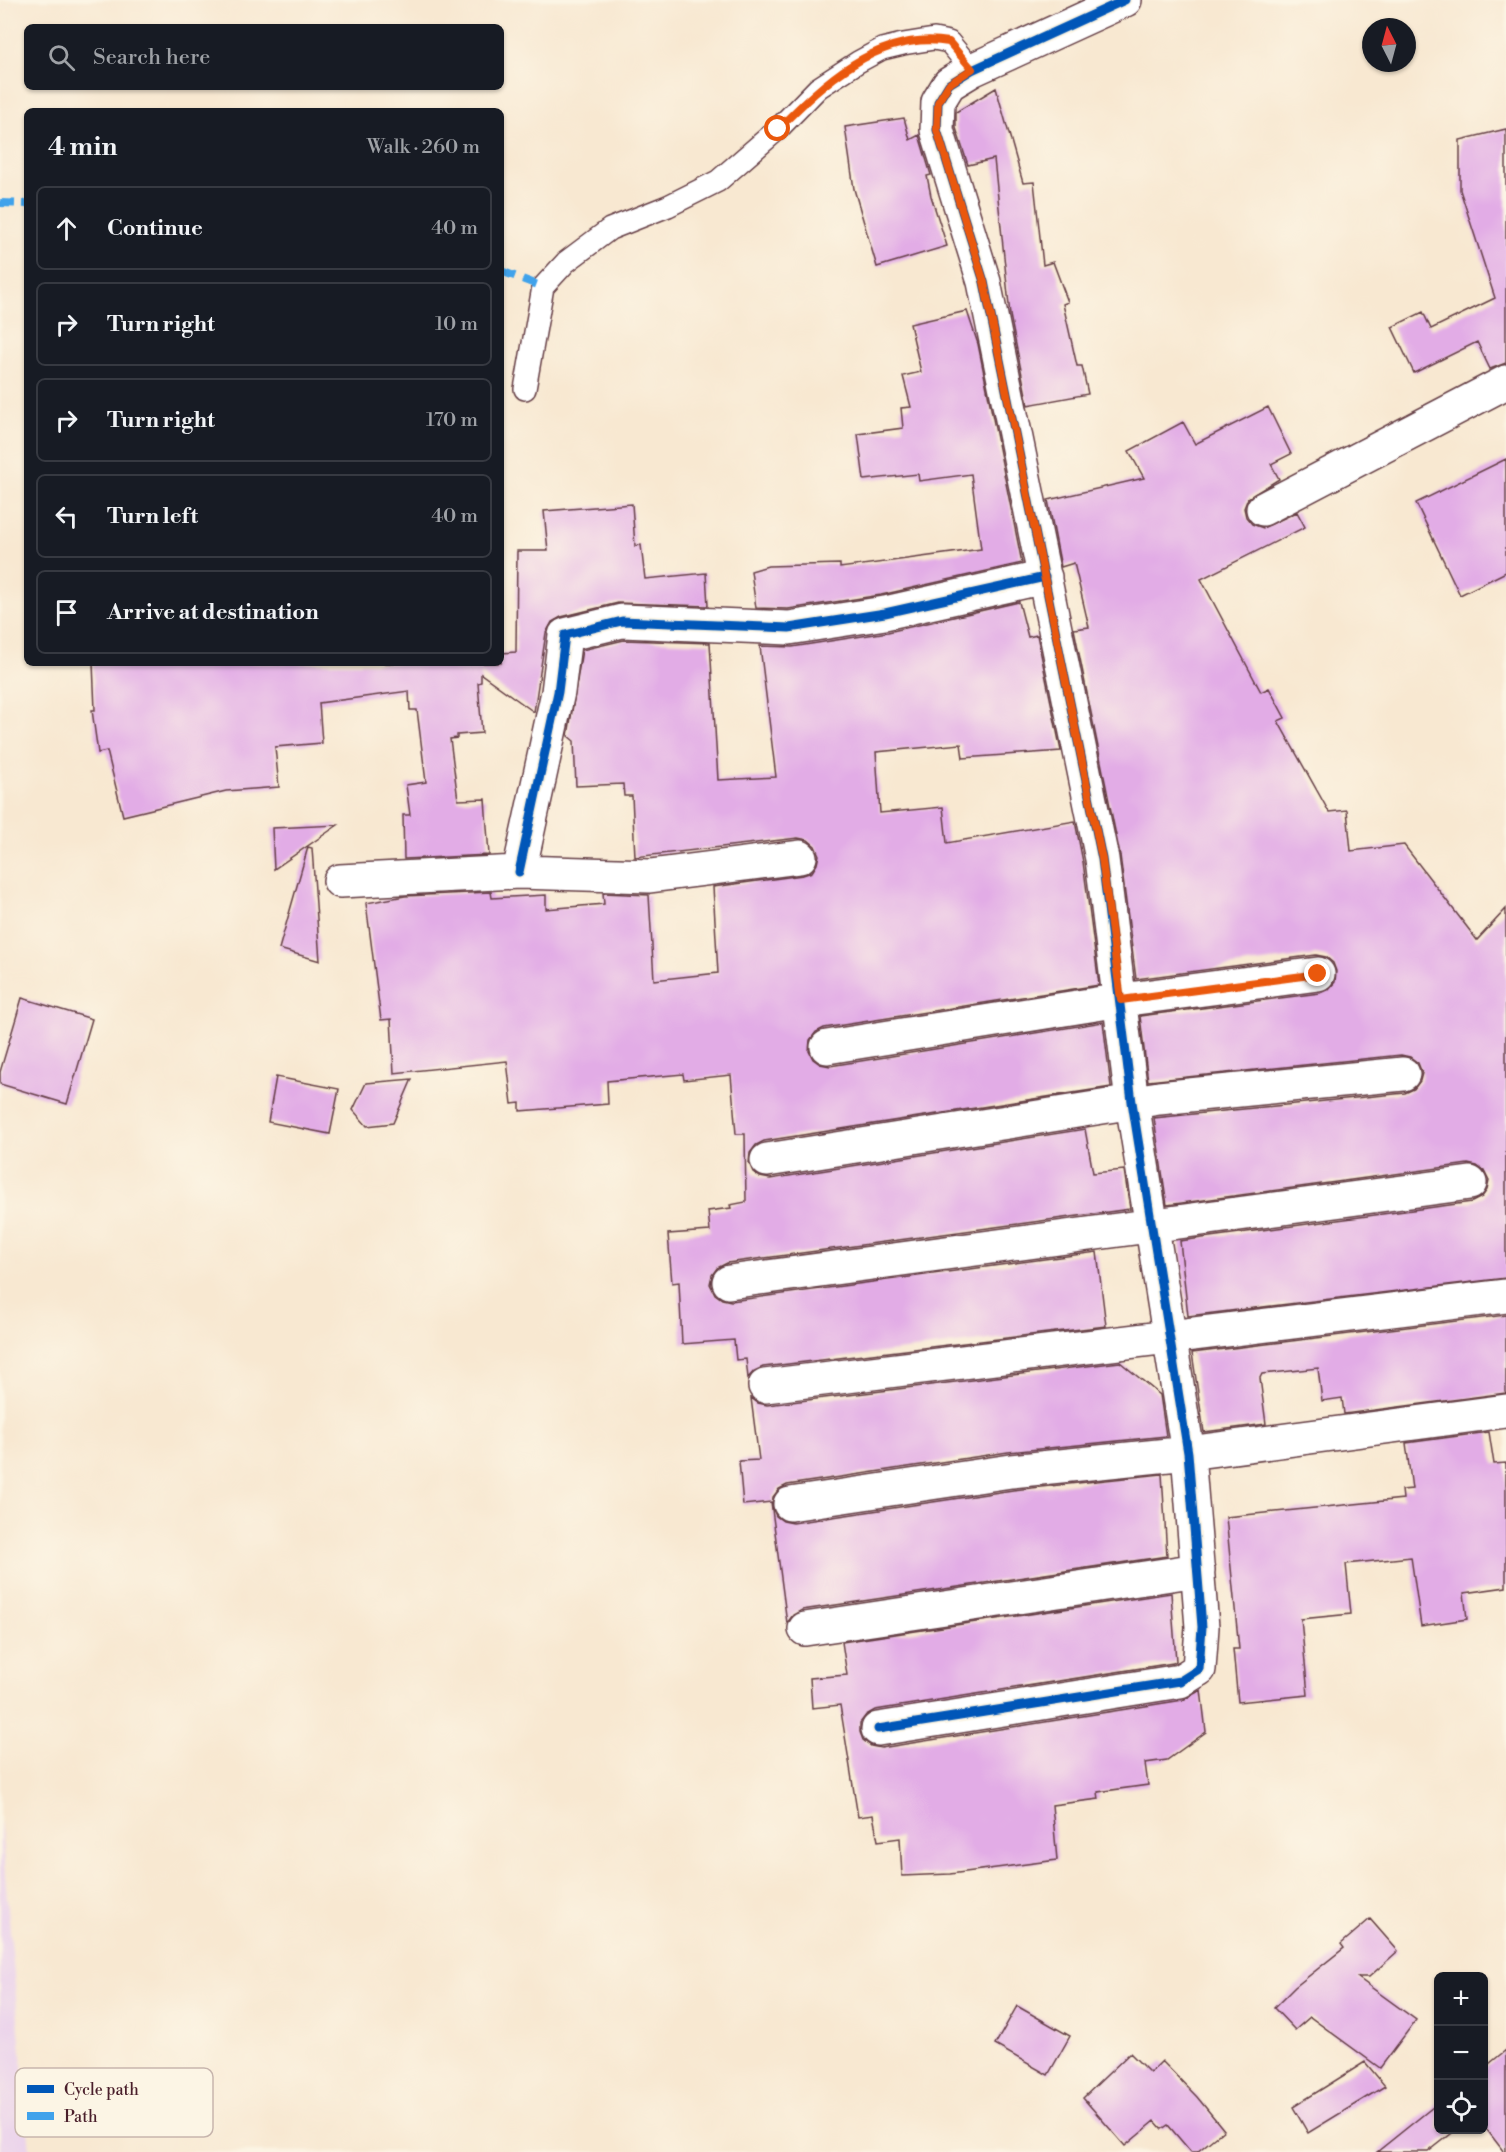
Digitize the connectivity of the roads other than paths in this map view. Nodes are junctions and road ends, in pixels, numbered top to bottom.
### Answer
1 (1125, 0) edge
2 (972, 69) junction
3 (1506, 382) edge
4 (525, 389) dead end
5 (1263, 509) dead end
6 (1046, 577) junction
7 (800, 857) dead end
8 (519, 872) junction
9 (340, 881) dead end
10 (1318, 974) dead end
11 (1121, 1000) junction
12 (827, 1047) dead end
13 (1403, 1074) dead end
14 (1132, 1102) junction
15 (767, 1160) dead end
16 (1470, 1183) dead end
17 (1151, 1225) junction
18 (729, 1282) dead end
19 (1506, 1296) edge
20 (1167, 1339) junction
21 (765, 1386) dead end
22 (1506, 1412) edge
23 (1188, 1453) junction
24 (790, 1504) dead end
25 (1198, 1570) junction
26 (805, 1629) dead end
27 (878, 1729) dead end

1 - 2 street
2 - 4 lane
2 - 6 street
3 - 5 street
6 - 8 street
6 - 11 street
7 - 8 street
8 - 9 street
10 - 11 street
11 - 12 street
11 - 14 street
13 - 14 street
14 - 15 street
14 - 17 street
16 - 17 street
17 - 18 street
17 - 20 street
19 - 20 street
20 - 21 street
20 - 23 street
22 - 23 street
23 - 24 street
23 - 25 street
25 - 26 street
25 - 27 street

